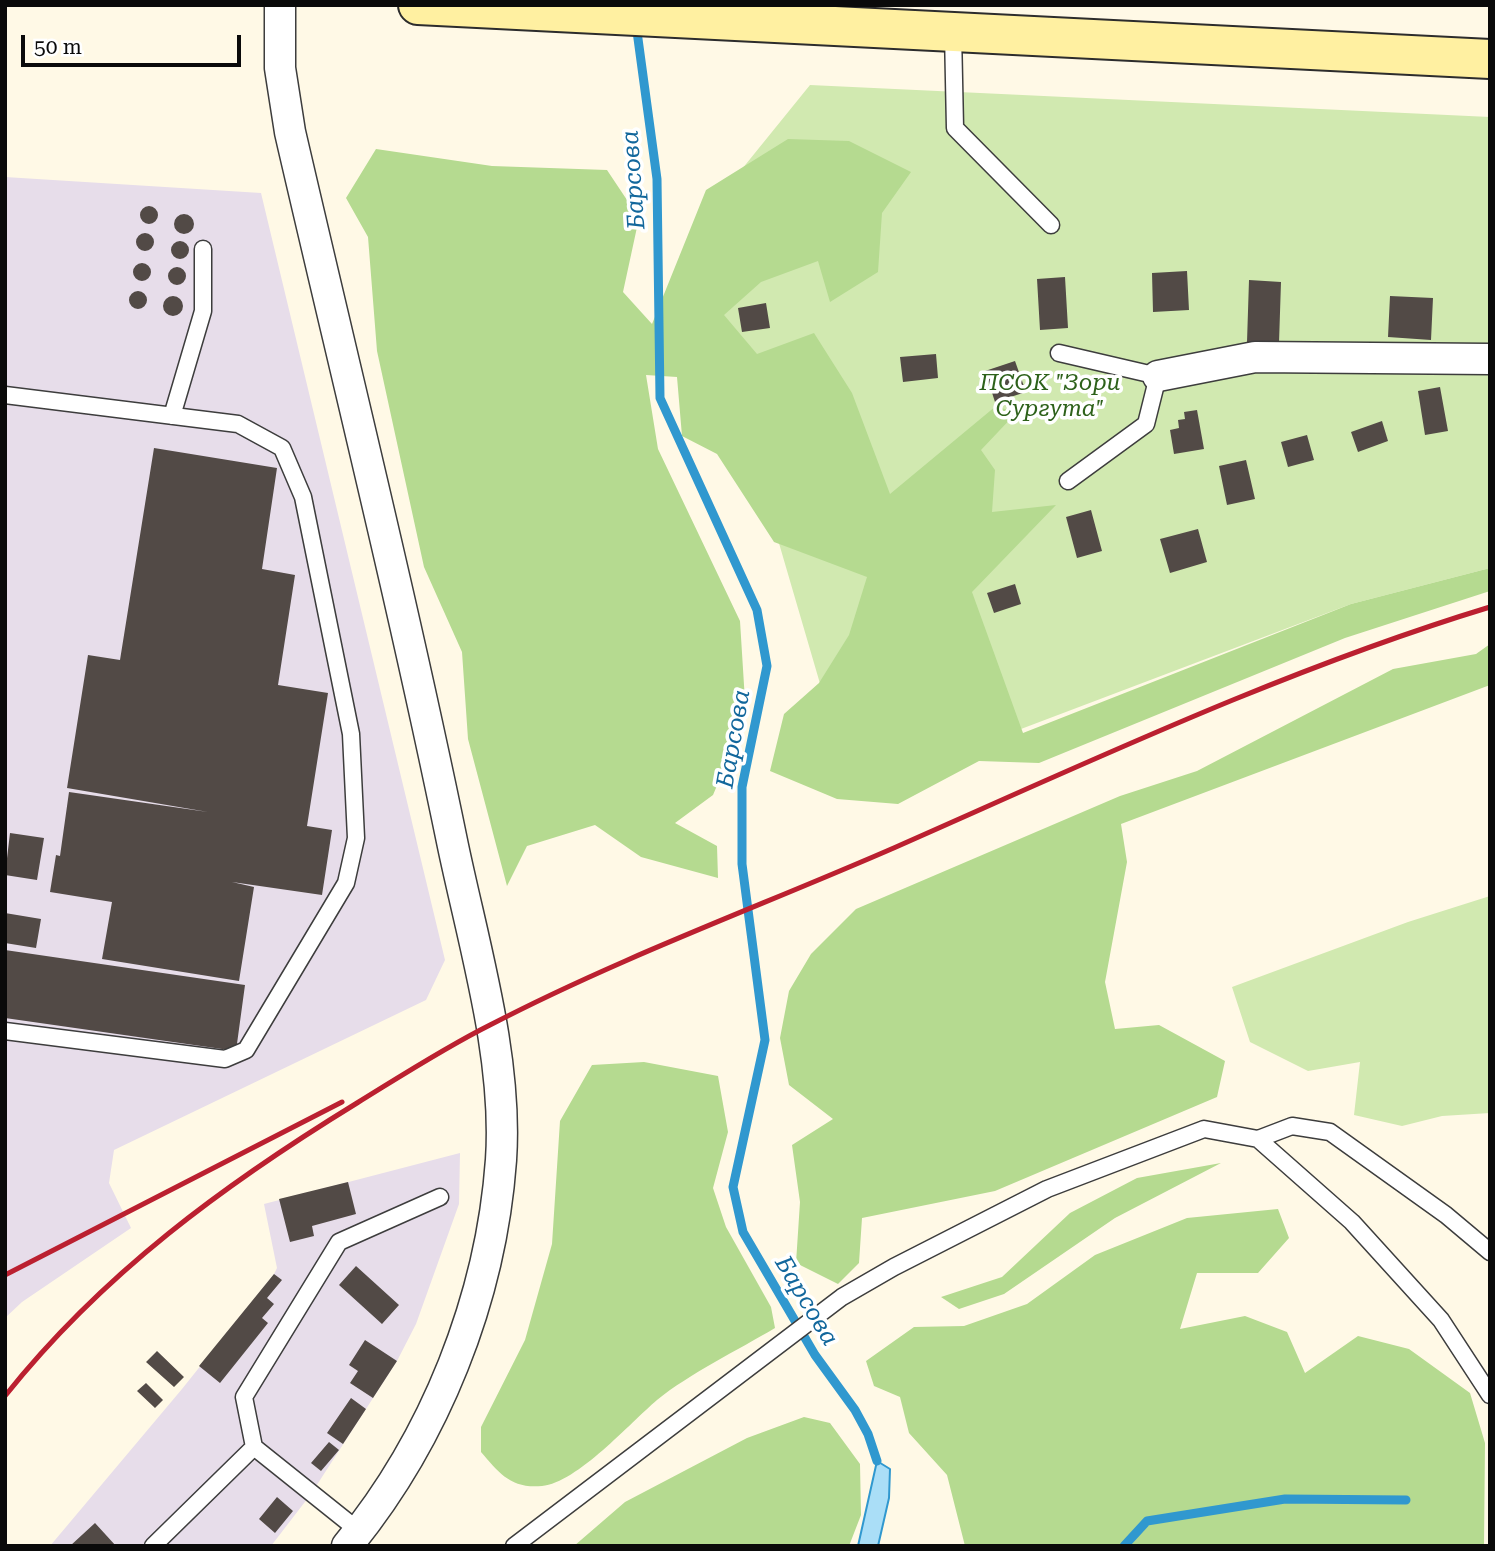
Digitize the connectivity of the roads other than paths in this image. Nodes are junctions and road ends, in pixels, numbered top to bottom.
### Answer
1 (280, 5) edge
2 (418, 5) edge
3 (953, 32) junction
4 (1490, 59) edge
5 (1051, 225) dead end
6 (203, 249) dead end
7 (1059, 353) dead end
8 (1490, 359) edge
9 (1158, 376) junction
10 (5, 395) edge
11 (172, 416) junction
12 (1068, 481) dead end
13 (5, 1031) edge
14 (1258, 1139) junction
15 (440, 1196) dead end
16 (1490, 1252) edge
17 (1490, 1395) edge
18 (254, 1447) junction
19 (353, 1538) edge
20 (153, 1546) edge
21 (514, 1546) edge

1 - 19 street
2 - 3 main road
3 - 4 main road
3 - 5 lane
6 - 11 lane
7 - 9 lane
8 - 9 street
9 - 12 lane
10 - 11 lane
11 - 13 lane
14 - 16 lane
14 - 17 lane
14 - 21 lane
15 - 18 lane
18 - 19 lane
18 - 20 lane

